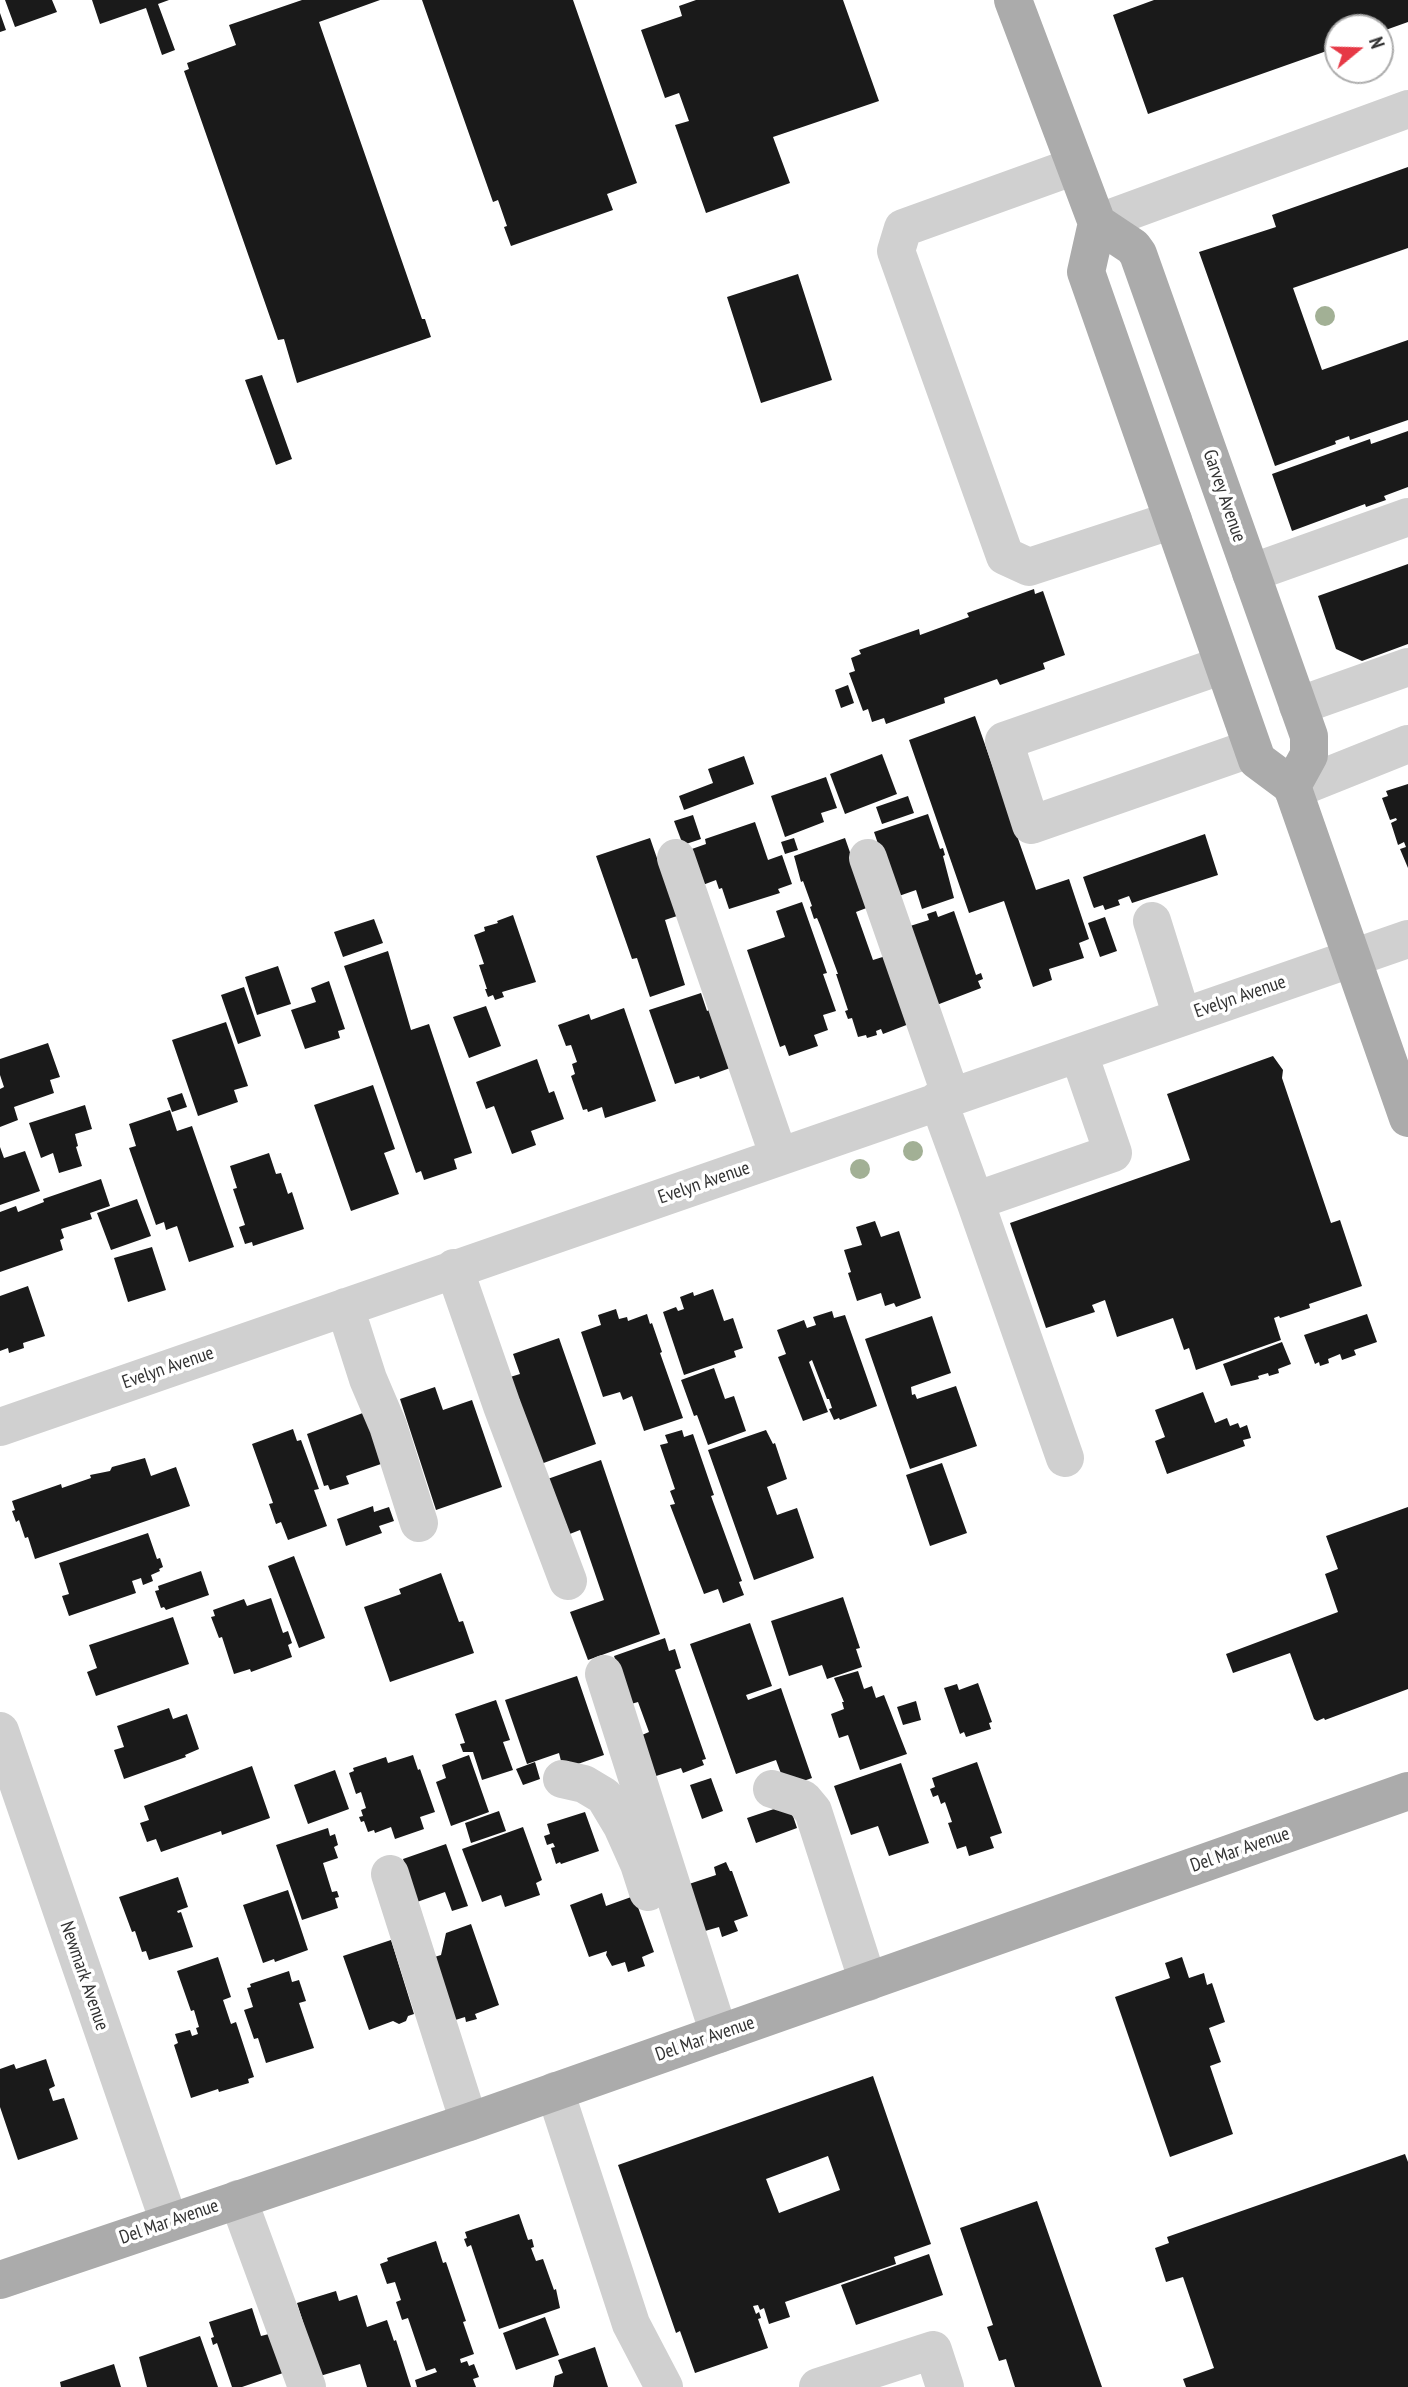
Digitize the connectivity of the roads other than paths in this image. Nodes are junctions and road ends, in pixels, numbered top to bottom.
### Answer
1 (1013, 0) edge
2 (1408, 109) edge
3 (1075, 166) junction
4 (1097, 223) junction
5 (1408, 517) edge
6 (1173, 520) junction
7 (1251, 573) junction
8 (1223, 665) junction
9 (1408, 667) edge
10 (1298, 706) junction
11 (1408, 744) edge
12 (1252, 748) junction
13 (1293, 788) junction
14 (868, 858) dead end
15 (676, 859) dead end
16 (1152, 921) dead end
17 (1408, 939) edge
18 (1353, 958) junction
19 (1182, 1017) junction
20 (1079, 1054) junction
21 (945, 1098) junction
22 (1408, 1118) edge
23 (779, 1157) junction
24 (975, 1201) junction
25 (454, 1268) junction
26 (345, 1307) junction
27 (0, 1427) edge
28 (1065, 1458) dead end
29 (419, 1523) dead end
30 (568, 1581) dead end
31 (604, 1674) dead end
32 (0, 1731) edge
33 (562, 1779) dead end
34 (772, 1789) dead end
35 (1408, 1791) edge
36 (390, 1874) dead end
37 (868, 1982) junction
38 (708, 2038) junction
39 (555, 2091) junction
40 (469, 2122) junction
41 (238, 2199) junction
42 (169, 2222) junction
43 (0, 2280) edge
44 (307, 2387) edge
45 (664, 2387) edge
46 (818, 2387) edge
47 (946, 2387) edge

1 - 3 main road
2 - 4 street
3 - 4 main road
3 - 6 street
4 - 6 main road
4 - 7 main road, Garvey Avenue
5 - 7 street
6 - 8 main road
7 - 10 main road, Garvey Avenue
8 - 12 main road
8 - 12 street
9 - 10 street
10 - 13 main road, Garvey Avenue
11 - 13 street
12 - 13 main road
13 - 18 main road
14 - 21 street
15 - 23 street
16 - 19 street
17 - 18 street, Evelyn Avenue
18 - 19 street, Evelyn Avenue
18 - 22 main road
19 - 20 street, Evelyn Avenue
20 - 21 street, Evelyn Avenue
20 - 24 street
21 - 23 street, Evelyn Avenue
21 - 24 street
23 - 25 street, Evelyn Avenue
24 - 28 street
25 - 26 street, Evelyn Avenue
25 - 30 street
26 - 27 street, Evelyn Avenue
26 - 29 street
31 - 38 street
32 - 42 street, Newmark Avenue
33 - 38 street
34 - 37 street
35 - 37 main road, Del Mar Avenue
36 - 40 street
37 - 38 main road, Del Mar Avenue
38 - 39 main road, Del Mar Avenue
39 - 40 main road, Del Mar Avenue
39 - 45 street
40 - 41 main road, Del Mar Avenue
41 - 42 main road, Del Mar Avenue
41 - 44 street
42 - 43 main road, Del Mar Avenue
46 - 47 street

